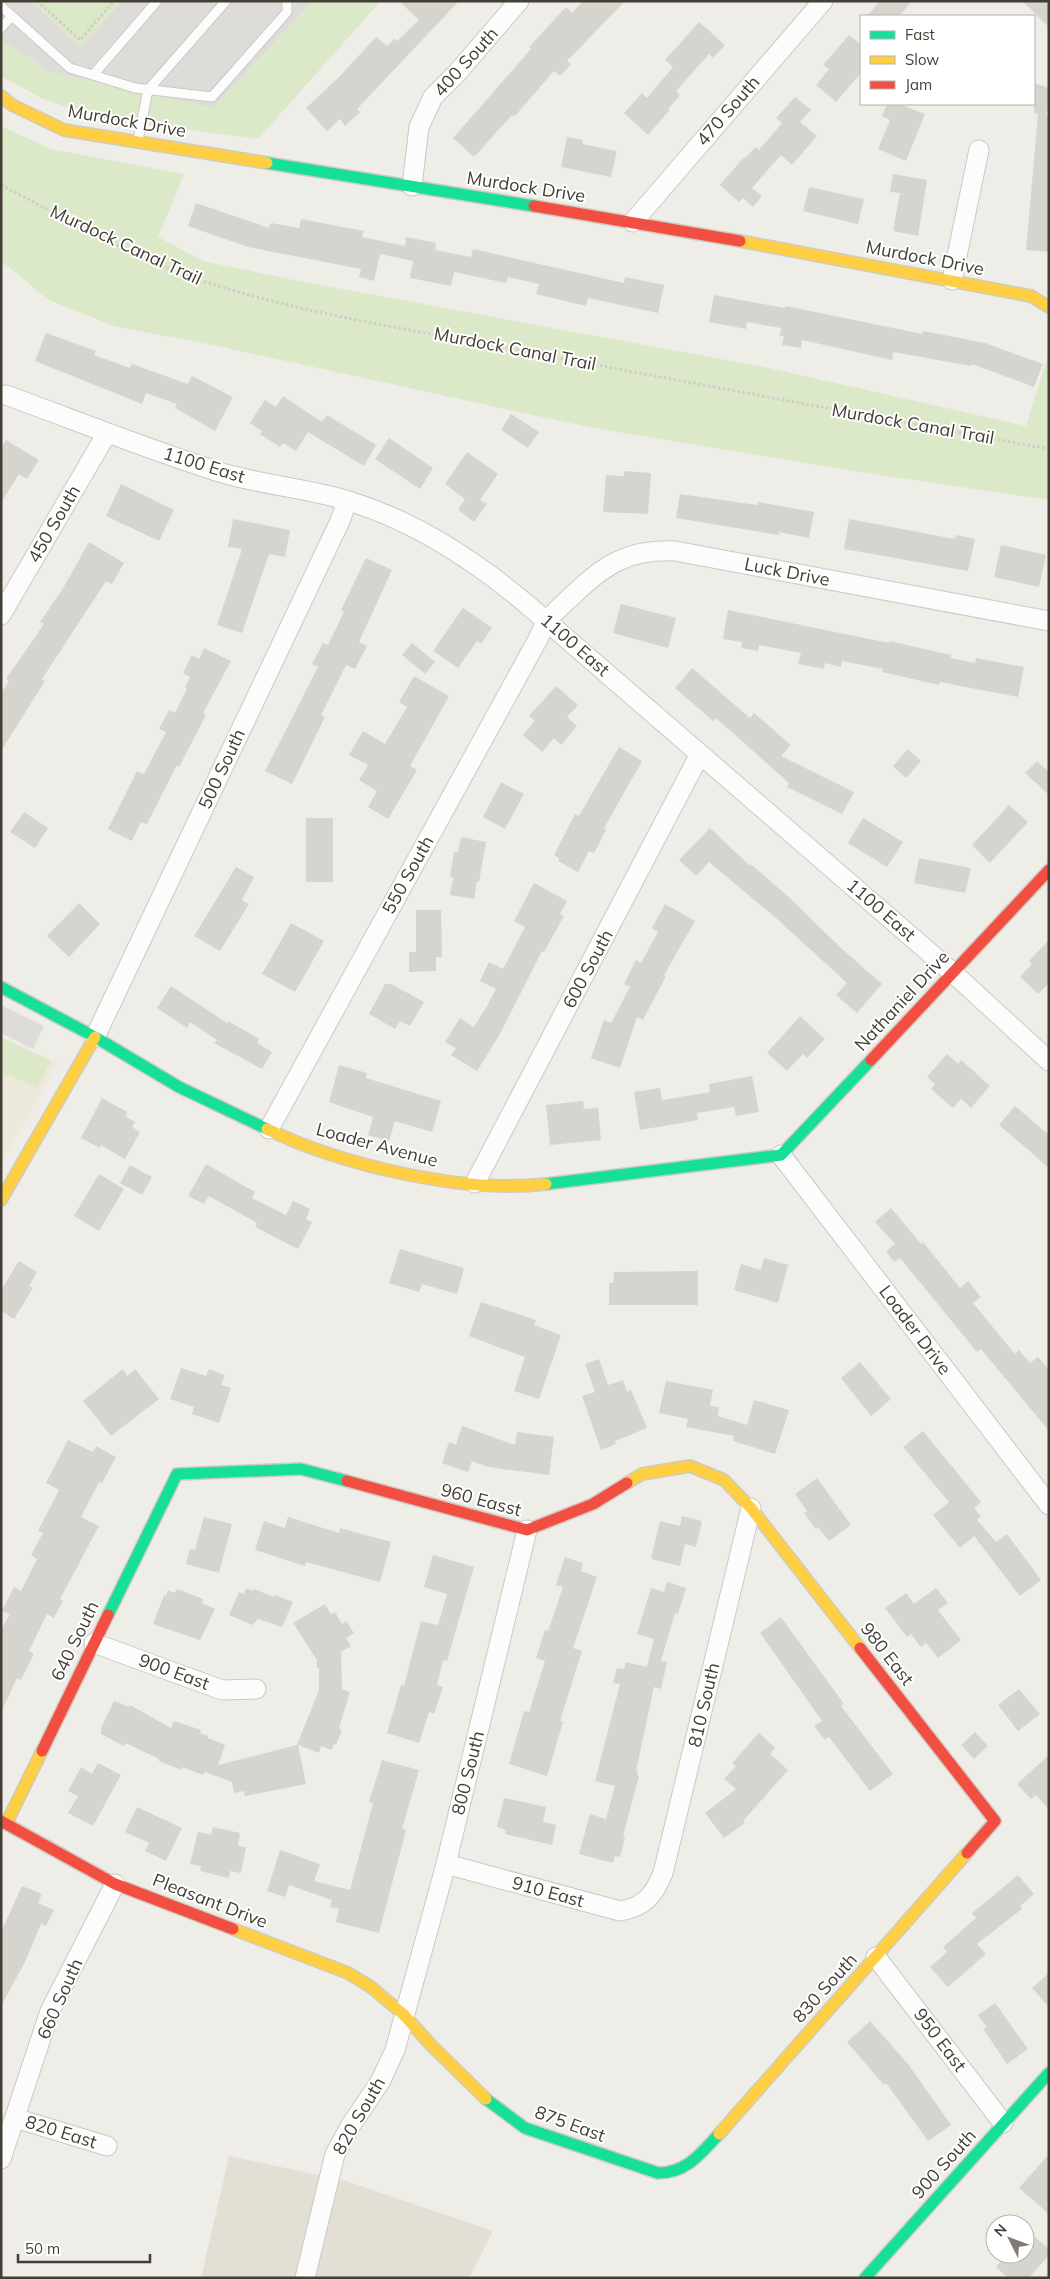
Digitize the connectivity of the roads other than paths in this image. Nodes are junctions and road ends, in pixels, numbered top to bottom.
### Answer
1 (157, 1) edge
2 (226, 1) edge
3 (287, 1) edge
4 (519, 1) edge
5 (823, 1) edge
6 (1, 6) edge
7 (12, 16) junction
8 (1, 28) edge
9 (93, 75) junction
10 (148, 90) junction
11 (1, 96) edge
12 (137, 142) junction
13 (979, 150) dead end
14 (412, 186) junction
15 (633, 222) junction
16 (952, 280) junction
17 (1049, 307) edge
18 (6, 395) dead end
19 (107, 433) junction
20 (347, 500) junction
21 (1, 615) edge
22 (546, 620) junction
23 (1049, 621) edge
24 (700, 754) junction
25 (1049, 870) edge
26 (952, 972) junction
27 (1, 987) edge
28 (95, 1037) junction
29 (1049, 1061) edge
30 (269, 1129) junction
31 (781, 1155) junction
32 (475, 1183) junction
33 (1, 1200) edge
34 (177, 1474) joint
35 (1049, 1505) edge
36 (751, 1508) junction
37 (528, 1530) junction
38 (94, 1643) junction
39 (256, 1689) dead end
40 (995, 1821) joint
41 (3, 1822) edge
42 (446, 1864) junction
43 (115, 1884) junction
44 (649, 1900) joint
45 (876, 1957) junction
46 (404, 2015) junction
47 (1049, 2073) edge
48 (15, 2118) junction
49 (1003, 2123) junction
50 (107, 2146) dead end
51 (1, 2159) edge
52 (676, 2171) joint
53 (305, 2278) edge
54 (864, 2278) edge

1 - 9 lane
2 - 10 lane
3 - 10 lane
4 - 14 street, 400 South
5 - 15 street, 470 South
6 - 7 lane
7 - 8 lane
7 - 9 lane
9 - 10 lane
10 - 12 lane
11 - 12 street, Murdock Drive
12 - 14 street, Murdock Drive
13 - 16 street
14 - 15 street, Murdock Drive
15 - 16 street, Murdock Drive
16 - 17 street, Murdock Drive
18 - 19 street, 1100 East
19 - 20 street, 1100 East
19 - 21 street, 450 South
20 - 22 street, 1100 East
20 - 28 street, 500 South
22 - 23 street, Luck Drive
22 - 24 street, 1100 East
22 - 30 street, 550 South
24 - 26 street, 1100 East
24 - 32 street, 600 South
25 - 26 street, Nathaniel Drive
26 - 29 street, 1100 East
26 - 31 street, Nathaniel Drive
27 - 28 street, Loader Avenue
28 - 30 street, Loader Avenue
28 - 33 street
30 - 32 street, Loader Avenue
31 - 32 street, Loader Avenue
31 - 35 street, Loader Drive
34 - 37 street, 960 Easst
34 - 38 street, 640 South
36 - 37 street, 960 Easst
36 - 40 street, 980 East
36 - 44 street, 810 South
37 - 42 street, 800 South
38 - 39 street, 900 East
38 - 41 street, 640 South
40 - 45 street, 830 South
41 - 43 street, Pleasant Drive
42 - 44 street, 910 East
42 - 46 street, 800 South
43 - 46 street, Pleasant Drive
43 - 48 street, 660 South
45 - 49 street, 950 East
45 - 52 street, 830 South
46 - 52 street, 875 East
46 - 53 street, 820 South
47 - 49 street, 900 South
48 - 50 street, 820 East
48 - 51 street, 660 South
49 - 54 street, 900 South

